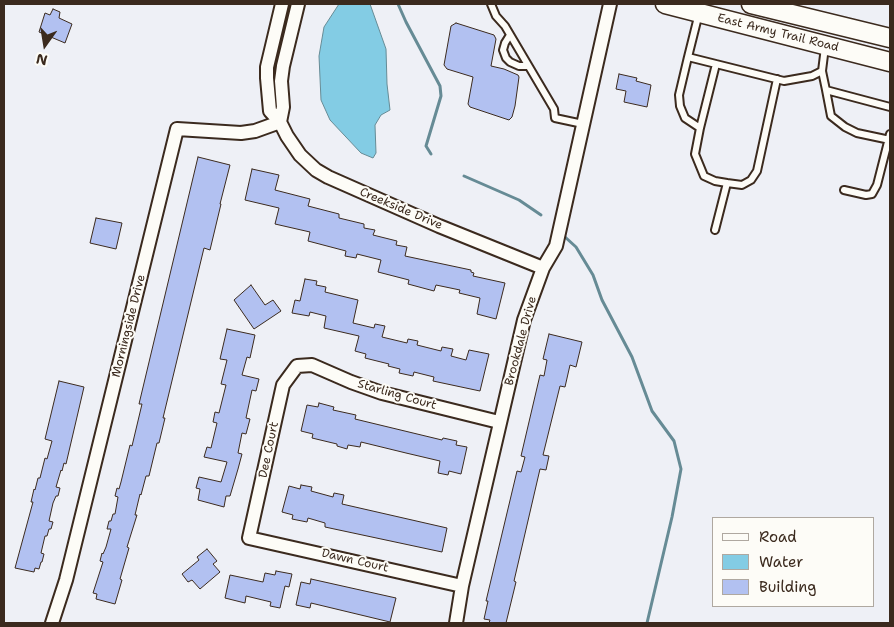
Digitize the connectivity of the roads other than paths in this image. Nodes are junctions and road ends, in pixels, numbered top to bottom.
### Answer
1 (282, 4) edge
2 (298, 4) edge
3 (491, 4) edge
4 (610, 4) edge
5 (665, 4) edge
6 (751, 4) edge
7 (699, 13) junction
8 (279, 18) junction
9 (294, 22) junction
10 (510, 35) junction
11 (890, 38) edge
12 (826, 45) junction
13 (688, 57) junction
14 (890, 62) edge
15 (716, 64) junction
16 (528, 66) junction
17 (822, 71) junction
18 (777, 79) junction
19 (826, 90) junction
20 (890, 107) edge
21 (280, 122) junction
22 (583, 124) junction
23 (700, 128) junction
24 (890, 138) edge
25 (727, 183) junction
26 (844, 190) dead end
27 (716, 230) dead end
28 (543, 268) junction
29 (297, 366) joint
30 (499, 422) junction
31 (249, 538) joint
32 (462, 586) junction
33 (52, 623) edge
34 (456, 623) edge

1 - 8 street, Creekside Drive
2 - 9 street
3 - 10 lane
4 - 22 street, Brookdale Drive
5 - 7 main road, East Army Trail Road
6 - 11 main road, East Army Trail Road
7 - 12 main road, East Army Trail Road
7 - 13 lane
8 - 9 street
8 - 21 street, Creekside Drive
9 - 21 street
10 - 16 lane
10 - 16 lane
12 - 14 main road, East Army Trail Road
12 - 17 lane
13 - 15 lane
13 - 23 lane
15 - 18 lane
15 - 23 lane
16 - 22 lane
17 - 18 lane
17 - 19 lane
18 - 25 lane
19 - 20 lane
19 - 24 lane
21 - 28 street, Creekside Drive
21 - 33 street, Morningside Drive
22 - 28 street, Brookdale Drive
23 - 25 lane
24 - 26 lane
25 - 27 lane
28 - 30 street, Brookdale Drive
29 - 30 street, Starling Court
29 - 31 street, Dee Court
30 - 32 street, Brookdale Drive
31 - 32 street, Dawn Court
32 - 34 street, Brookdale Drive

